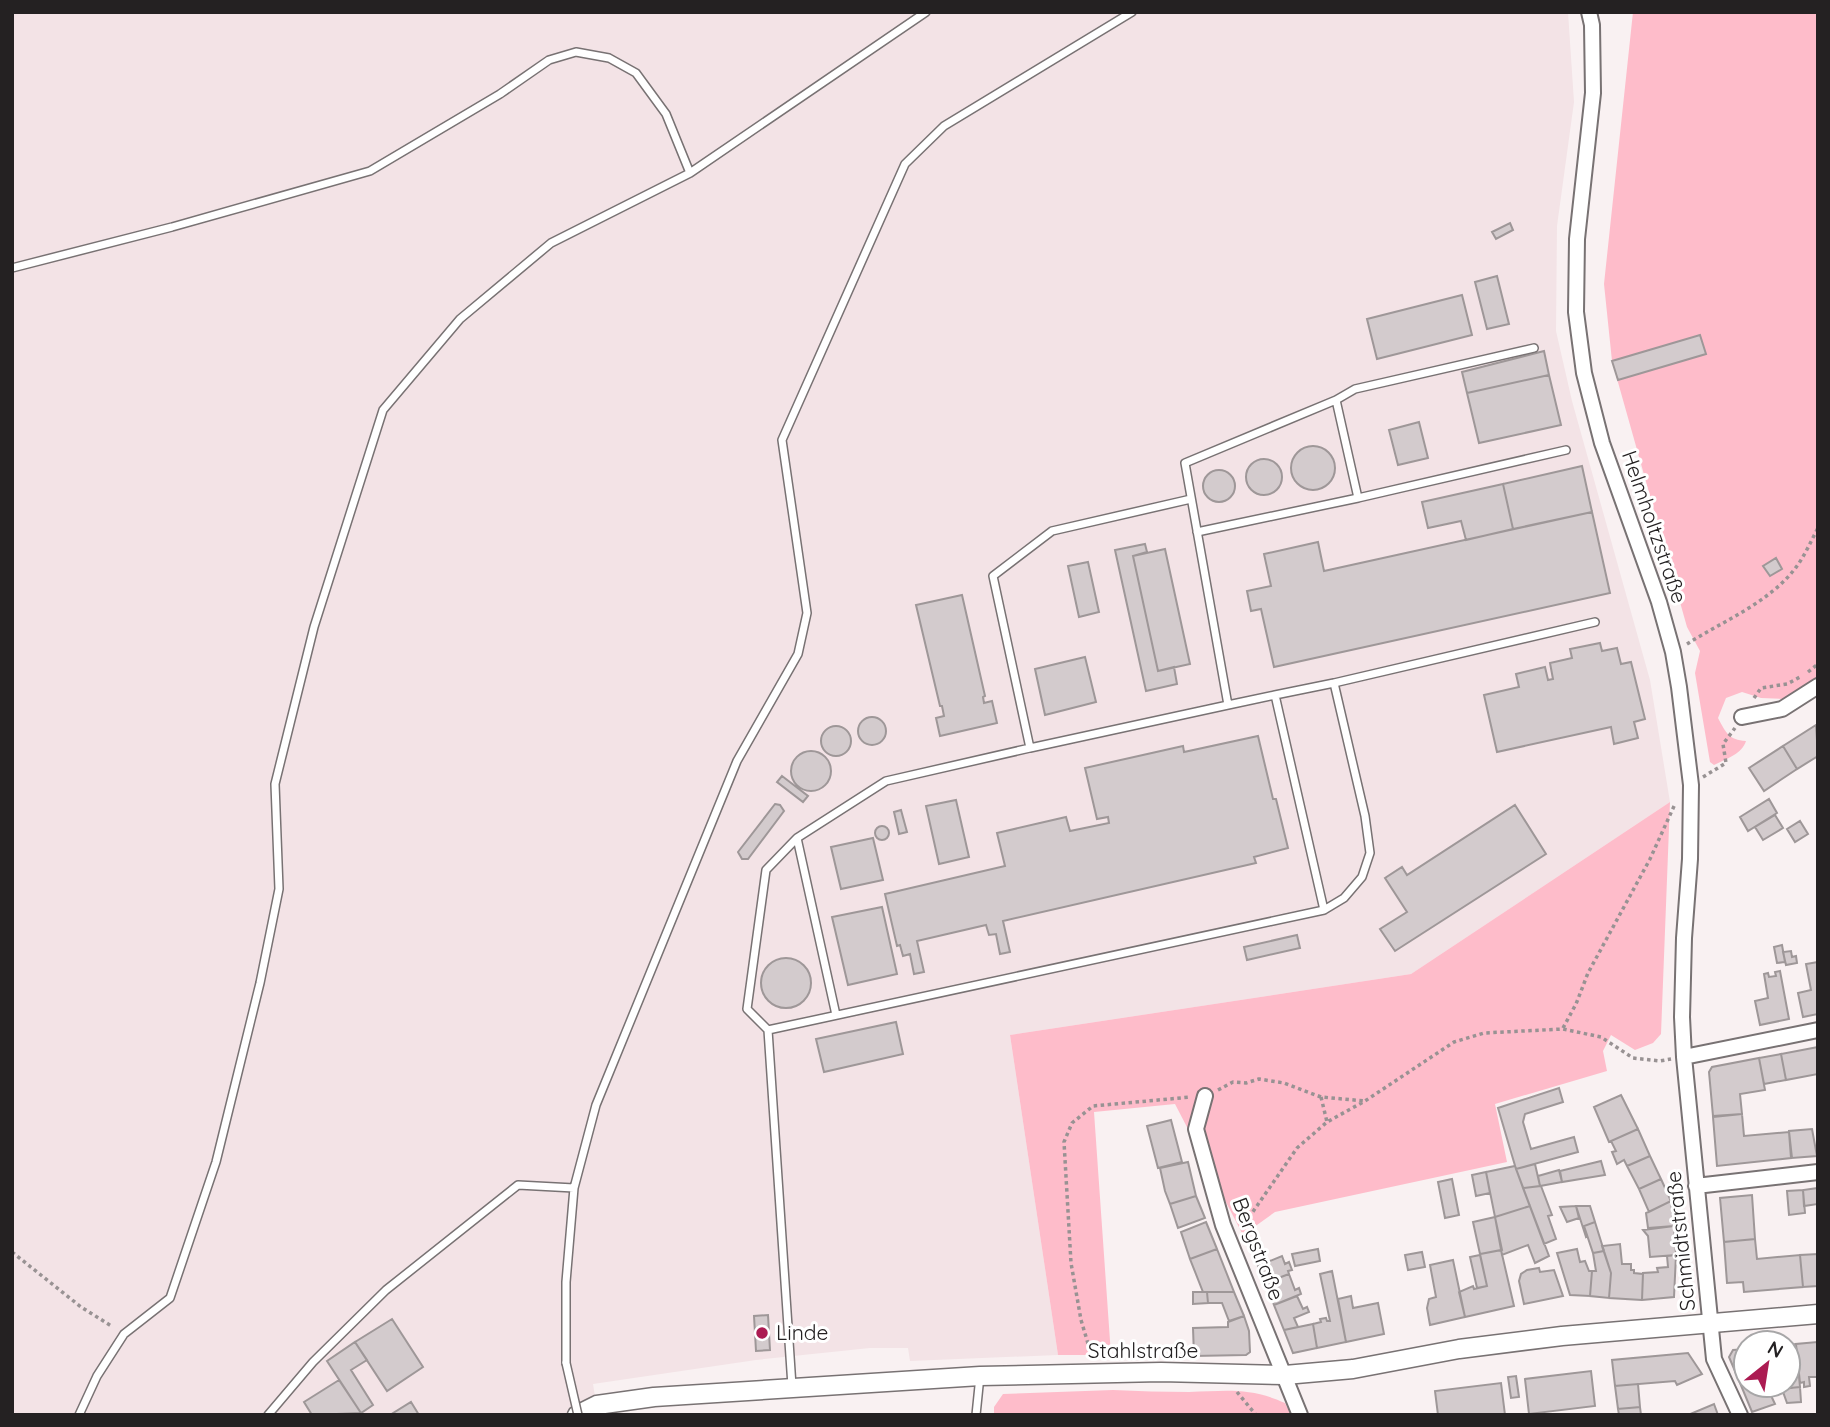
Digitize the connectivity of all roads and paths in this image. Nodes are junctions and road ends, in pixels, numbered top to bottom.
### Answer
1 (926, 12) edge
2 (1132, 12) edge
3 (1589, 12) edge
4 (690, 173) junction
5 (12, 268) edge
6 (1534, 348) dead end
7 (1336, 400) junction
8 (1566, 450) dead end
9 (1358, 498) junction
10 (1191, 499) junction
11 (1818, 528) edge
12 (1197, 532) junction
13 (1595, 622) dead end
14 (1673, 652) junction
15 (1334, 682) junction
16 (1818, 686) edge
17 (1275, 695) junction
18 (1228, 705) junction
19 (1742, 717) dead end
20 (1030, 748) junction
21 (797, 838) junction
22 (1324, 910) junction
23 (836, 1015) junction
24 (768, 1030) junction
25 (1818, 1030) edge
26 (1684, 1057) junction
27 (1205, 1096) junction
28 (1321, 1097) junction
29 (1365, 1101) junction
30 (1327, 1122) junction
31 (1818, 1172) edge
32 (1696, 1186) junction
33 (575, 1188) junction
34 (1223, 1225) junction
35 (12, 1252) edge
36 (1818, 1314) edge
37 (1710, 1323) junction
38 (124, 1334) junction
39 (1090, 1373) junction
40 (1222, 1374) junction
41 (1285, 1375) junction
42 (980, 1376) junction
43 (792, 1386) junction
44 (79, 1415) edge
45 (268, 1415) edge
46 (578, 1415) edge
47 (976, 1415) edge
48 (1256, 1415) edge
49 (1300, 1415) edge
50 (1740, 1415) edge

1 - 4 lane
2 - 33 lane
3 - 14 street, Helmholtzstraße
4 - 5 lane
4 - 38 lane
6 - 7 lane
7 - 9 lane
7 - 10 lane
8 - 9 lane
9 - 12 lane
10 - 12 lane
10 - 20 lane
11 - 14 path
12 - 18 lane
13 - 15 lane
14 - 26 street, Helmholtzstraße
15 - 17 lane
15 - 22 lane
16 - 19 street
17 - 18 lane
17 - 22 lane
18 - 20 lane
20 - 21 lane
21 - 23 lane
21 - 24 lane
22 - 23 lane
23 - 24 lane
24 - 43 lane
25 - 26 street
26 - 29 path
26 - 32 street, Schmidtstraße
27 - 28 path
27 - 34 street, Bergstraße
27 - 39 path
28 - 29 path
28 - 30 path
29 - 30 path
30 - 34 path
31 - 32 street
32 - 37 street, Schmidtstraße
33 - 45 lane
33 - 46 lane, bridge
34 - 41 street, Bergstraße
35 - 38 path
36 - 37 street, Stahlstraße
37 - 41 street, Stahlstraße
37 - 50 street, Schmidtstraße
38 - 44 lane
39 - 40 street, Stahlstraße
39 - 42 street, Stahlstraße
40 - 41 street, Stahlstraße
40 - 48 path
41 - 49 street, Bergstraße
42 - 43 street, Stahlstraße
42 - 47 lane
43 - 46 street, Stahlstraße

